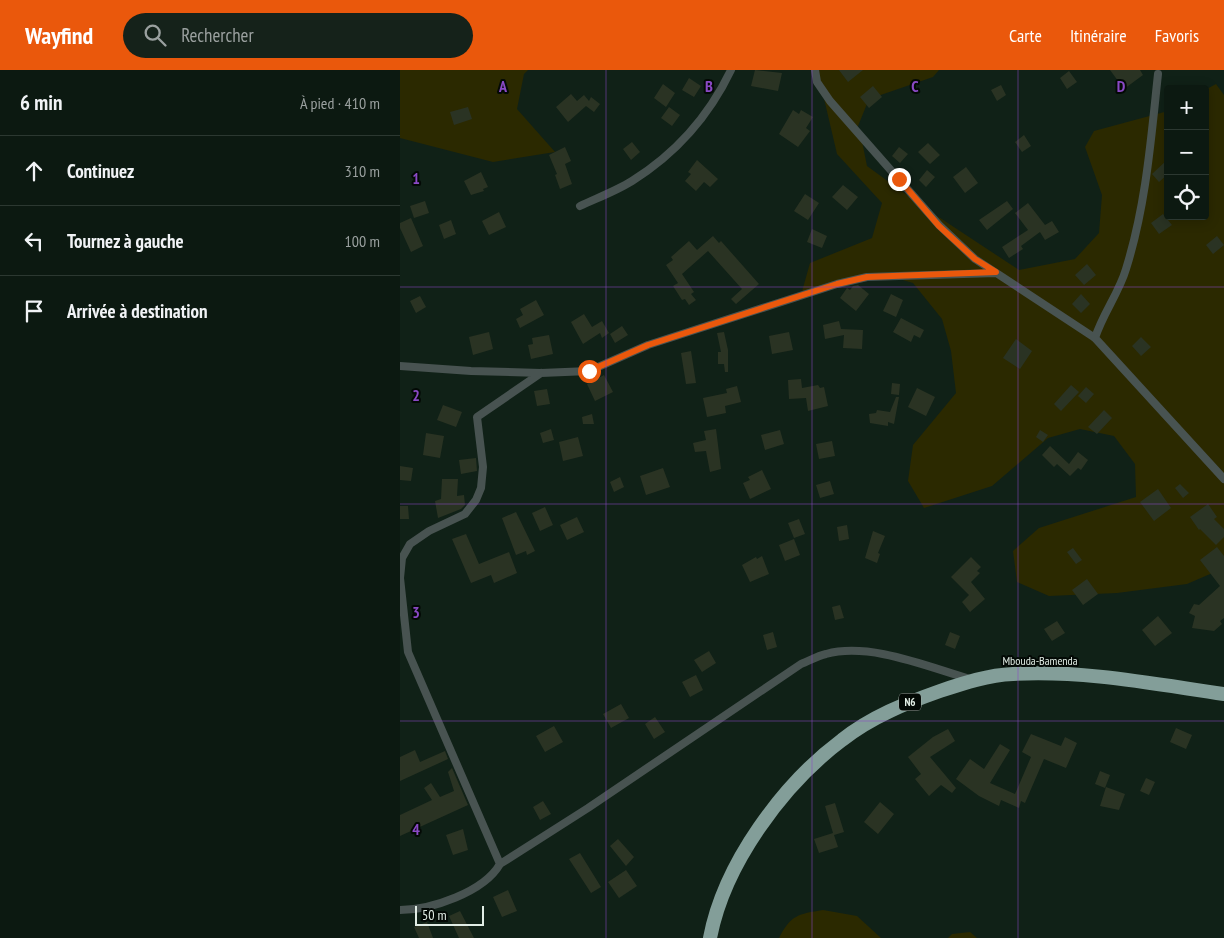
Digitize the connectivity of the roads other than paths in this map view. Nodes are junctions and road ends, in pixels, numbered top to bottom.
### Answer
1 (731, 70) edge
2 (814, 70) edge
3 (1158, 74) dead end
4 (580, 206) dead end
5 (996, 272) junction
6 (1095, 338) junction
7 (400, 366) edge
8 (541, 373) junction
9 (1224, 479) edge
10 (400, 648) edge
11 (408, 652) junction
12 (972, 680) junction
13 (1224, 694) edge
14 (500, 864) junction
15 (400, 910) edge
16 (710, 938) edge

1 - 4 street
2 - 5 street
3 - 6 street
5 - 6 street
5 - 8 street
6 - 9 street
7 - 8 street
8 - 11 street
10 - 11 street
11 - 14 street
12 - 13 highway, Mbouda-Bamenda / N6
12 - 14 street
12 - 16 highway, Mbouda-Bamenda / N6
14 - 15 street

